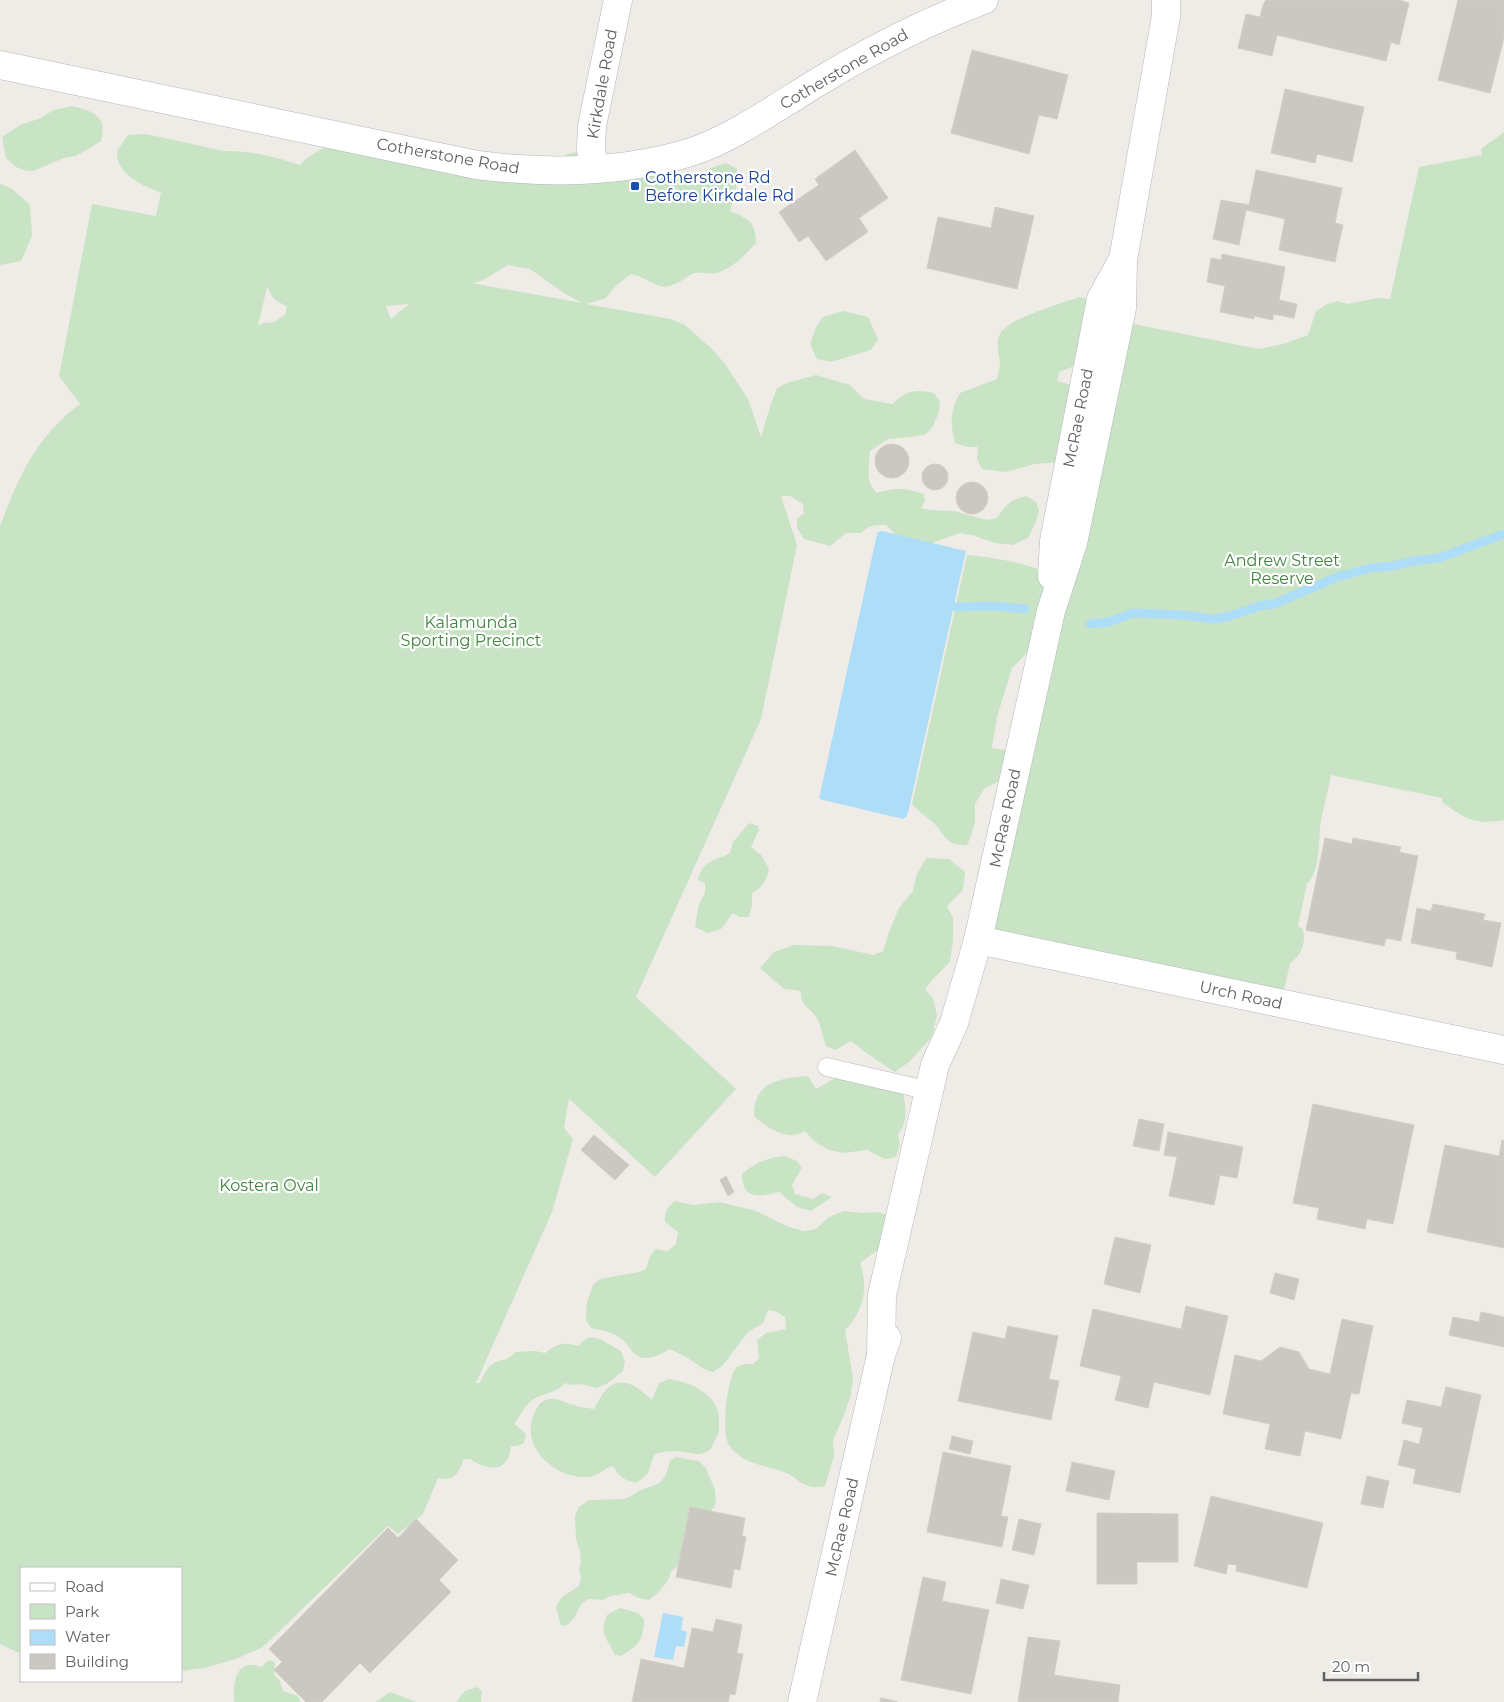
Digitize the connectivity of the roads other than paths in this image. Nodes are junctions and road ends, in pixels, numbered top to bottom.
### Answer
1 (618, 0) edge
2 (984, 0) edge
3 (1166, 0) edge
4 (0, 65) edge
5 (594, 168) junction
6 (978, 940) junction
7 (954, 1023) junction
8 (1504, 1050) edge
9 (827, 1067) dead end
10 (930, 1091) junction
11 (881, 1354) junction
12 (803, 1701) edge

1 - 5 street, Kirkdale Road
2 - 5 street, Cotherstone Road
3 - 6 street, McRae Road
4 - 5 street, Cotherstone Road
6 - 7 street, McRae Road
6 - 8 street, Urch Road
7 - 10 street, McRae Road
7 - 11 street, McRae Road
9 - 10 lane
10 - 11 street, McRae Road
11 - 12 street, McRae Road

